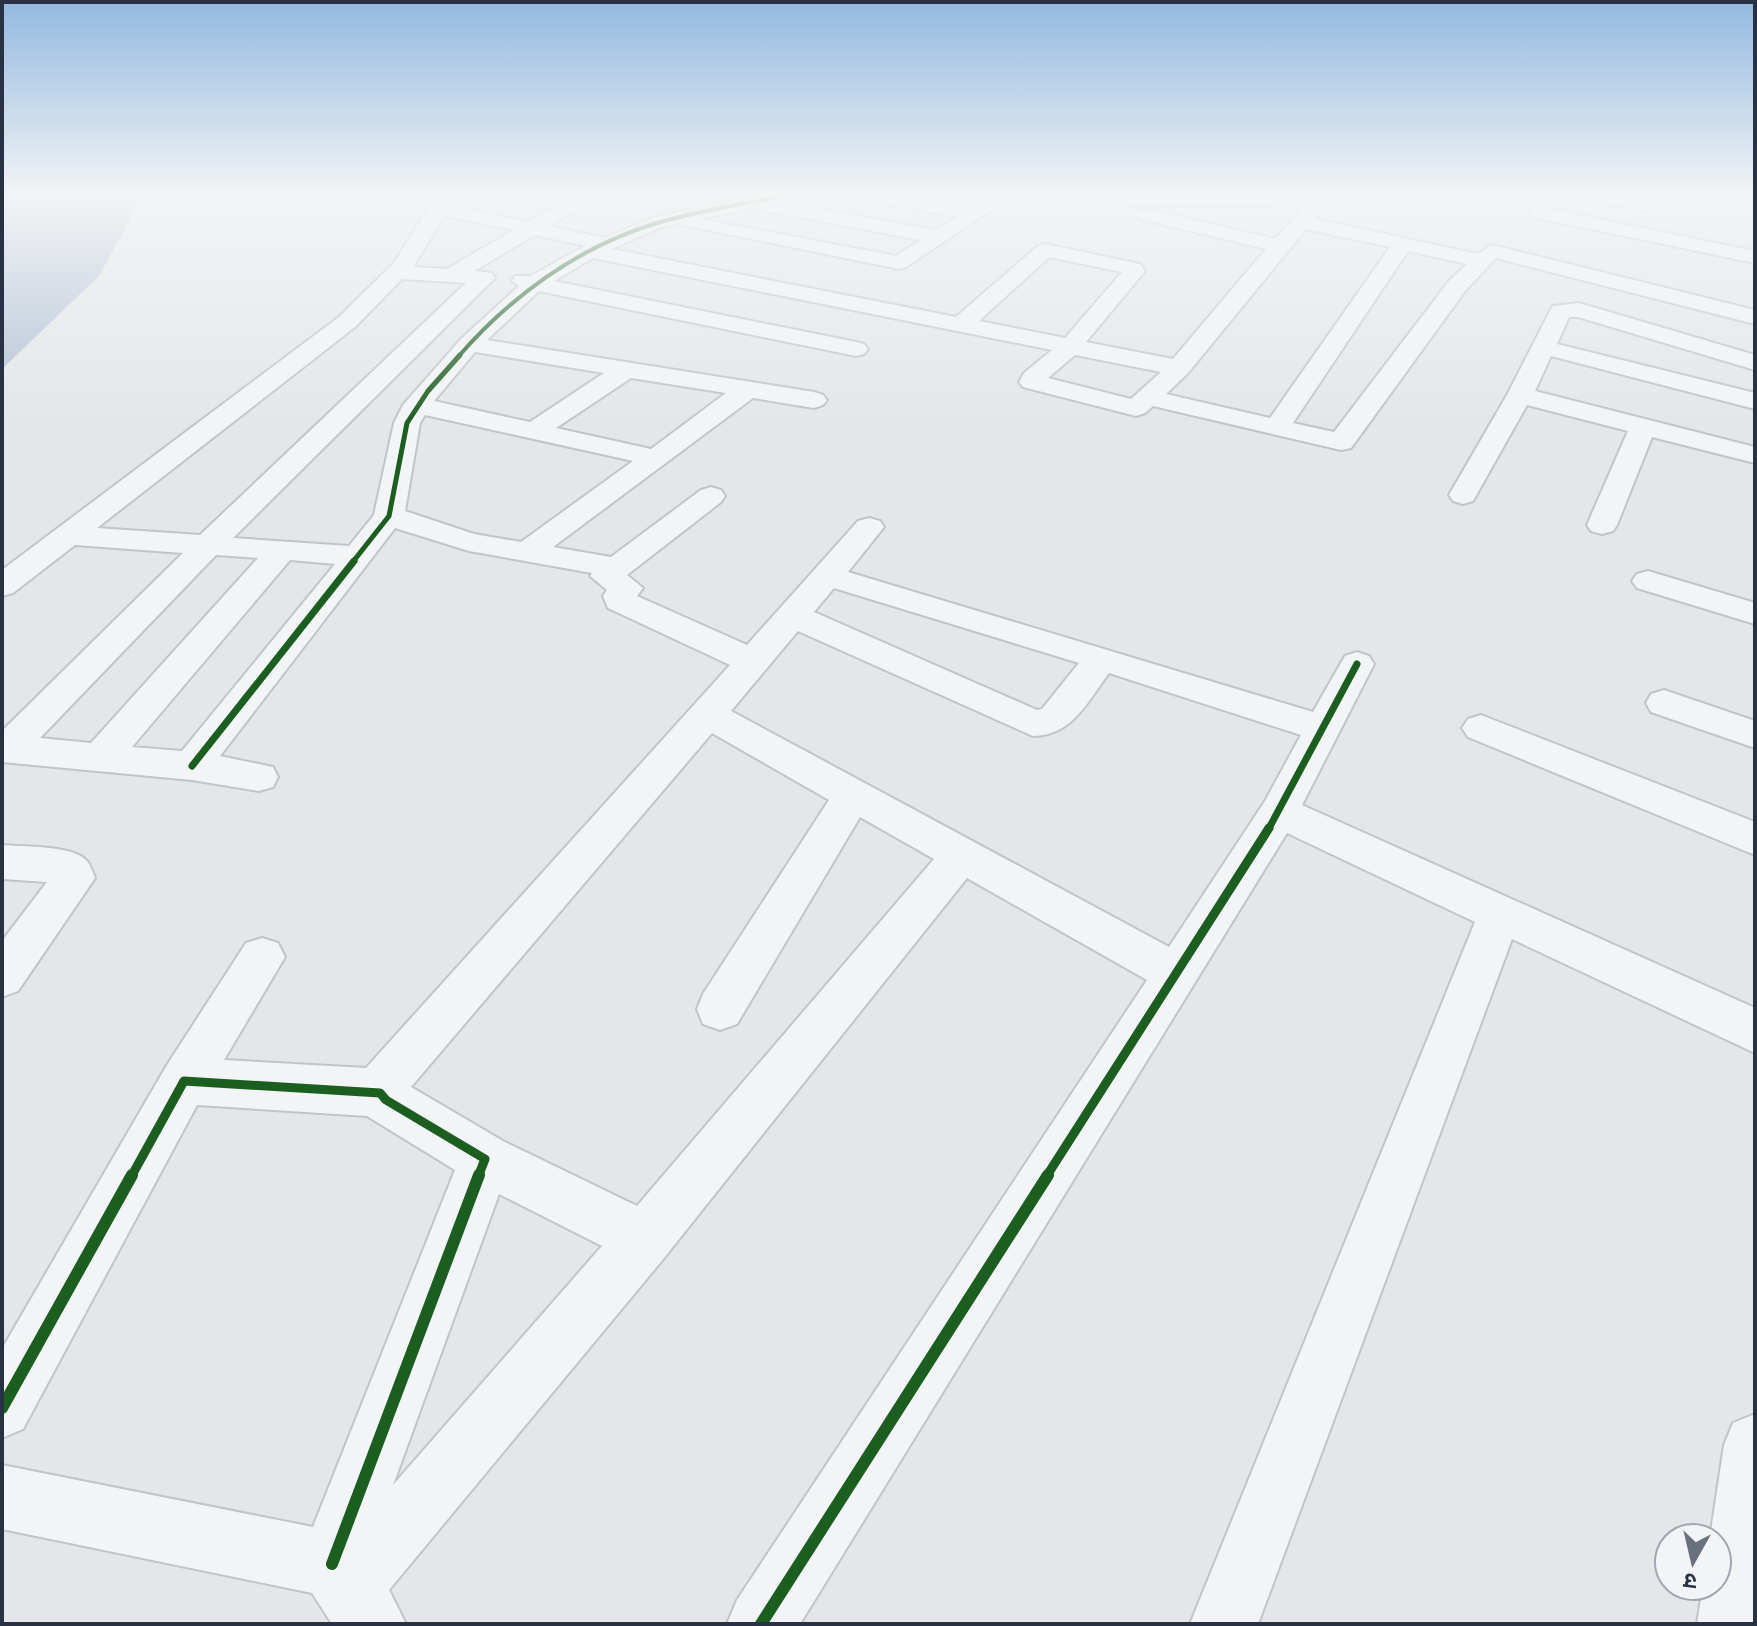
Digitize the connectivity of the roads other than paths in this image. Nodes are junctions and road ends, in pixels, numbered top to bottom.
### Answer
1 (396, 273) edge
2 (413, 273) edge
3 (456, 273) edge
4 (553, 273) edge
5 (720, 273) edge
6 (1021, 273) edge
7 (1131, 273) edge
8 (1257, 273) edge
9 (1383, 273) edge
10 (1471, 273) edge
11 (1618, 273) edge
12 (452, 275) junction
13 (484, 276) junction
14 (535, 283) junction
15 (1755, 317) edge
16 (962, 324) junction
17 (469, 344) junction
18 (1071, 346) junction
19 (1542, 347) junction
20 (856, 349) dead end
21 (1755, 363) edge
22 (1179, 368) junction
23 (627, 369) junction
24 (748, 389) junction
25 (1520, 395) junction
26 (1147, 397) junction
27 (814, 400) dead end
28 (1755, 401) edge
29 (416, 405) junction
30 (1643, 426) junction
31 (1275, 429) junction
32 (534, 431) junction
33 (1755, 455) edge
34 (656, 458) junction
35 (1463, 495) dead end
36 (711, 496) dead end
37 (389, 516) junction
38 (1602, 525) dead end
39 (869, 527) dead end
40 (68, 535) junction
41 (208, 545) junction
42 (282, 550) junction
43 (527, 552) junction
44 (356, 556) junction
45 (614, 567) junction
46 (828, 576) junction
47 (1648, 581) dead end
48 (2, 586) edge
49 (1755, 614) edge
50 (794, 616) junction
51 (1102, 658) junction
52 (754, 662) junction
53 (1357, 664) dead end
54 (1664, 703) dead end
55 (707, 714) junction
56 (1481, 728) dead end
57 (1324, 729) junction
58 (1755, 735) edge
59 (5, 748) edge
60 (101, 757) junction
61 (192, 766) junction
62 (259, 777) dead end
63 (853, 795) junction
64 (1279, 812) junction
65 (1755, 839) edge
66 (962, 855) junction
67 (2, 862) edge
68 (1500, 913) junction
69 (262, 957) dead end
70 (1175, 973) junction
71 (2, 977) edge
72 (720, 1009) dead end
73 (1755, 1031) edge
74 (184, 1081) junction
75 (380, 1093) junction
76 (485, 1159) junction
77 (645, 1239) junction
78 (2, 1408) edge
79 (1755, 1445) edge
80 (2, 1497) edge
81 (351, 1592) edge
82 (761, 1624) edge
83 (1224, 1624) edge
84 (1731, 1624) edge

1 - 40 street
2 - 12 street
3 - 12 street
4 - 14 street
5 - 16 street
6 - 16 street
7 - 18 street
8 - 22 street
9 - 31 street
10 - 31 street
11 - 15 street
12 - 13 street
13 - 14 street
13 - 41 street
14 - 17 street
14 - 20 street
16 - 18 street
17 - 23 street
17 - 29 street
18 - 22 street
18 - 26 street
19 - 21 street
19 - 25 street
19 - 28 street
22 - 26 street
23 - 24 street
23 - 32 street
24 - 27 street
24 - 34 street
25 - 30 street
25 - 35 street
26 - 31 street
29 - 32 street
29 - 37 street
30 - 33 street
30 - 38 street
32 - 34 street
34 - 43 street
36 - 45 street
37 - 43 street
37 - 44 street
39 - 46 street
40 - 41 street
40 - 48 street
41 - 42 street
41 - 59 street
42 - 44 street
42 - 60 street
43 - 45 street
44 - 61 street
45 - 52 street
46 - 50 street
46 - 51 street
47 - 49 street
50 - 51 street
50 - 52 street
51 - 57 street
52 - 55 street
53 - 57 street
54 - 58 street
55 - 63 street
55 - 75 street
56 - 65 street
57 - 64 street
59 - 60 street
60 - 61 street
61 - 62 street
63 - 66 street
63 - 72 street
64 - 68 street
64 - 70 street
66 - 70 street
66 - 77 street
67 - 71 street
68 - 73 street
68 - 83 street
69 - 74 street
70 - 82 street
74 - 75 street
74 - 78 street
75 - 76 street
76 - 77 street
76 - 81 street
77 - 81 street
79 - 84 street
80 - 81 street

